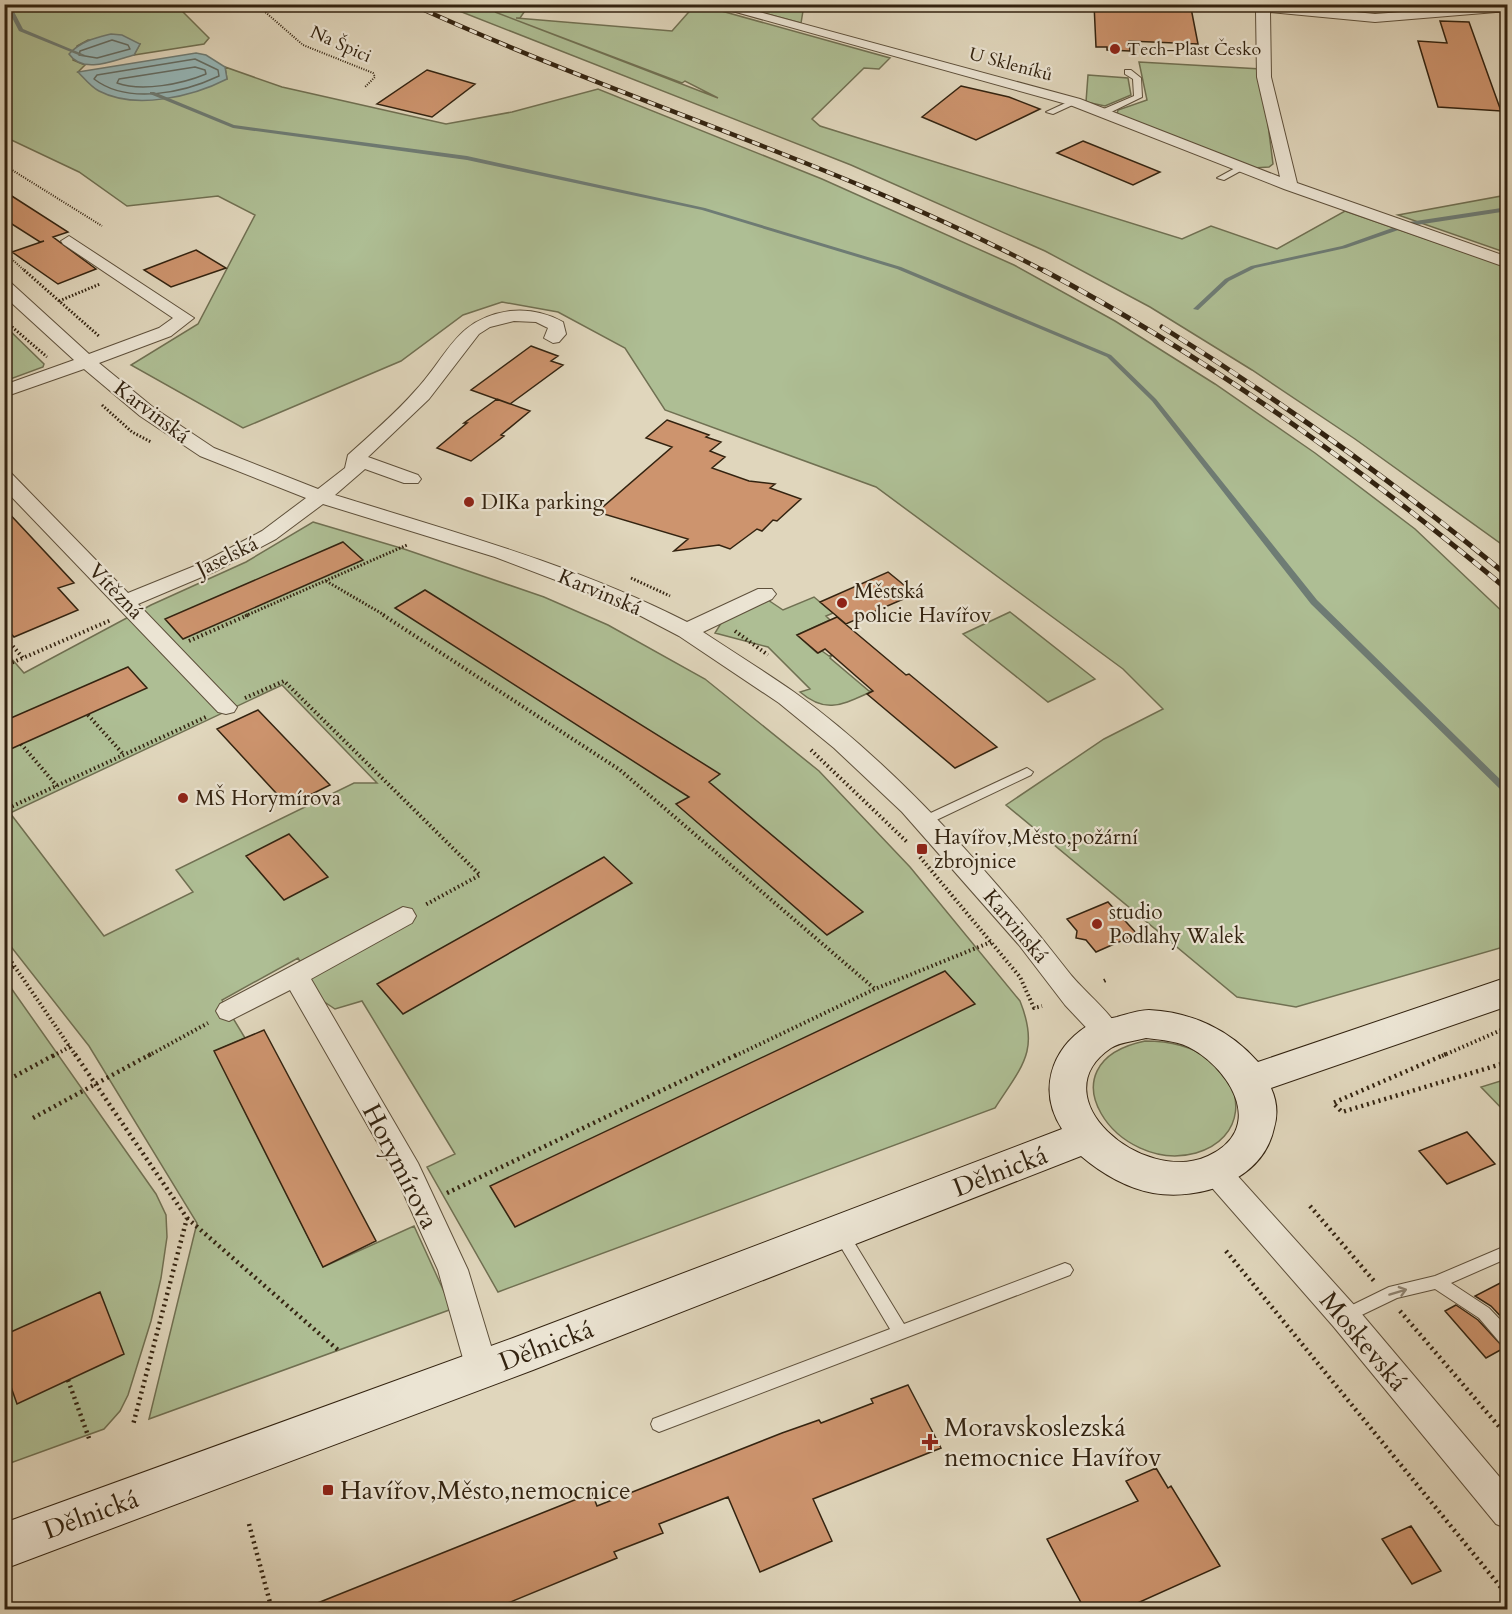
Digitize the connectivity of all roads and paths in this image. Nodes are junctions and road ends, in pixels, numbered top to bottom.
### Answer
1 (256, 4) edge
2 (713, 4) edge
3 (1229, 4) edge
4 (1508, 7) edge
5 (1263, 8) junction
6 (1128, 72) dead end
7 (365, 87) dead end
8 (1075, 102) junction
9 (1050, 112) dead end
10 (1102, 113) junction
11 (4, 165) edge
12 (1242, 168) junction
13 (1221, 178) dead end
14 (1290, 186) junction
15 (102, 226) dead end
16 (69, 241) dead end
17 (4, 252) edge
18 (1508, 263) edge
19 (122, 276) junction
20 (4, 286) edge
21 (59, 300) junction
22 (4, 320) edge
23 (13, 327) junction
24 (4, 330) edge
25 (553, 338) dead end
26 (116, 351) junction
27 (88, 363) junction
28 (63, 371) junction
29 (4, 392) edge
30 (161, 448) dead end
31 (355, 459) junction
32 (4, 477) edge
33 (411, 479) dead end
34 (321, 497) junction
35 (403, 538) dead end
36 (326, 581) junction
37 (765, 594) dead end
38 (130, 606) junction
39 (687, 631) junction
40 (4, 636) edge
41 (171, 649) junction
42 (23, 658) junction
43 (4, 666) edge
44 (226, 707) junction
45 (88, 715) dead end
46 (21, 744) dead end
47 (810, 748) dead end
48 (124, 755) junction
49 (1027, 772) dead end
50 (57, 786) junction
51 (4, 810) edge
52 (924, 821) junction
53 (909, 844) dead end
54 (916, 853) dead end
55 (403, 916) joint
56 (991, 942) junction
57 (4, 951) edge
58 (15, 966) junction
59 (4, 971) edge
60 (294, 975) junction
61 (875, 989) junction
62 (1508, 991) edge
63 (1042, 1006) dead end
64 (230, 1011) joint
65 (1508, 1027) edge
66 (1107, 1032) junction
67 (71, 1046) junction
68 (1508, 1062) edge
69 (1250, 1080) junction
70 (4, 1082) edge
71 (96, 1085) junction
72 (4, 1100) edge
73 (12, 1107) dead end
74 (33, 1118) dead end
75 (1085, 1137) junction
76 (1216, 1172) junction
77 (423, 1204) junction
78 (1310, 1206) dead end
79 (187, 1218) junction
80 (840, 1233) junction
81 (1226, 1251) dead end
82 (1508, 1251) edge
83 (1065, 1270) dead end
84 (1437, 1282) junction
85 (1387, 1296) junction
86 (1344, 1316) junction
87 (901, 1333) junction
88 (1508, 1340) edge
89 (338, 1350) dead end
90 (482, 1369) junction
91 (68, 1380) dead end
92 (659, 1424) dead end
93 (133, 1425) dead end
94 (1508, 1437) edge
95 (90, 1441) dead end
96 (1507, 1512) edge
97 (249, 1524) dead end
98 (4, 1546) edge
99 (1508, 1596) edge
100 (272, 1610) edge

1 - 7 path, Na Špici
2 - 8 street, U Skleníků
3 - 5 street
4 - 5 street
5 - 14 street
6 - 10 lane
8 - 9 lane
8 - 10 street, U Skleníků
10 - 12 street, U Skleníků
11 - 15 path
12 - 13 lane
12 - 14 street, U Skleníků
14 - 18 street, U Skleníků
16 - 19 street
17 - 21 path
19 - 21 path
19 - 26 street
20 - 27 street, Karvinská
21 - 26 path
22 - 23 path
23 - 24 path
23 - 28 path
25 - 31 street
26 - 27 street
27 - 28 street
27 - 34 street, Karvinská
28 - 29 street
28 - 30 path
31 - 33 street
31 - 34 street, Jaselská
32 - 38 street, Vítězná
34 - 38 street, Jaselská
34 - 39 street, Karvinská
35 - 36 path
36 - 41 path
36 - 61 path
37 - 39 street
38 - 41 street, Vítězná
38 - 42 path
39 - 52 street, Karvinská
40 - 42 path
41 - 44 street, Vítězná
42 - 43 path
44 - 48 path
44 - 55 path
45 - 48 path
46 - 50 path
47 - 53 path
48 - 50 path
49 - 52 lane
50 - 51 path
52 - 66 street, Karvinská
54 - 56 path
55 - 60 street
56 - 61 path
56 - 63 path
57 - 58 path
58 - 59 path
58 - 67 path
60 - 64 street
60 - 77 street, Horymírova
61 - 77 path
62 - 69 street
64 - 71 path
65 - 68 path
66 - 69 street
66 - 75 street
67 - 70 path
67 - 71 path
69 - 76 street
71 - 74 path
71 - 79 path
72 - 73 path
75 - 76 street
75 - 80 street, Dělnická
76 - 86 street, Moskevská
77 - 90 street, Horymírova
78 - 85 path
79 - 89 path
79 - 93 path
80 - 87 lane
80 - 90 street, Dělnická
81 - 99 path
82 - 84 lane
83 - 87 lane
85 -> 84 lane
84 - 88 lane
85 - 86 lane
85 - 94 path
86 - 96 street, Moskevská
87 - 92 lane
90 - 98 street, Dělnická
91 - 95 path
97 - 100 path

